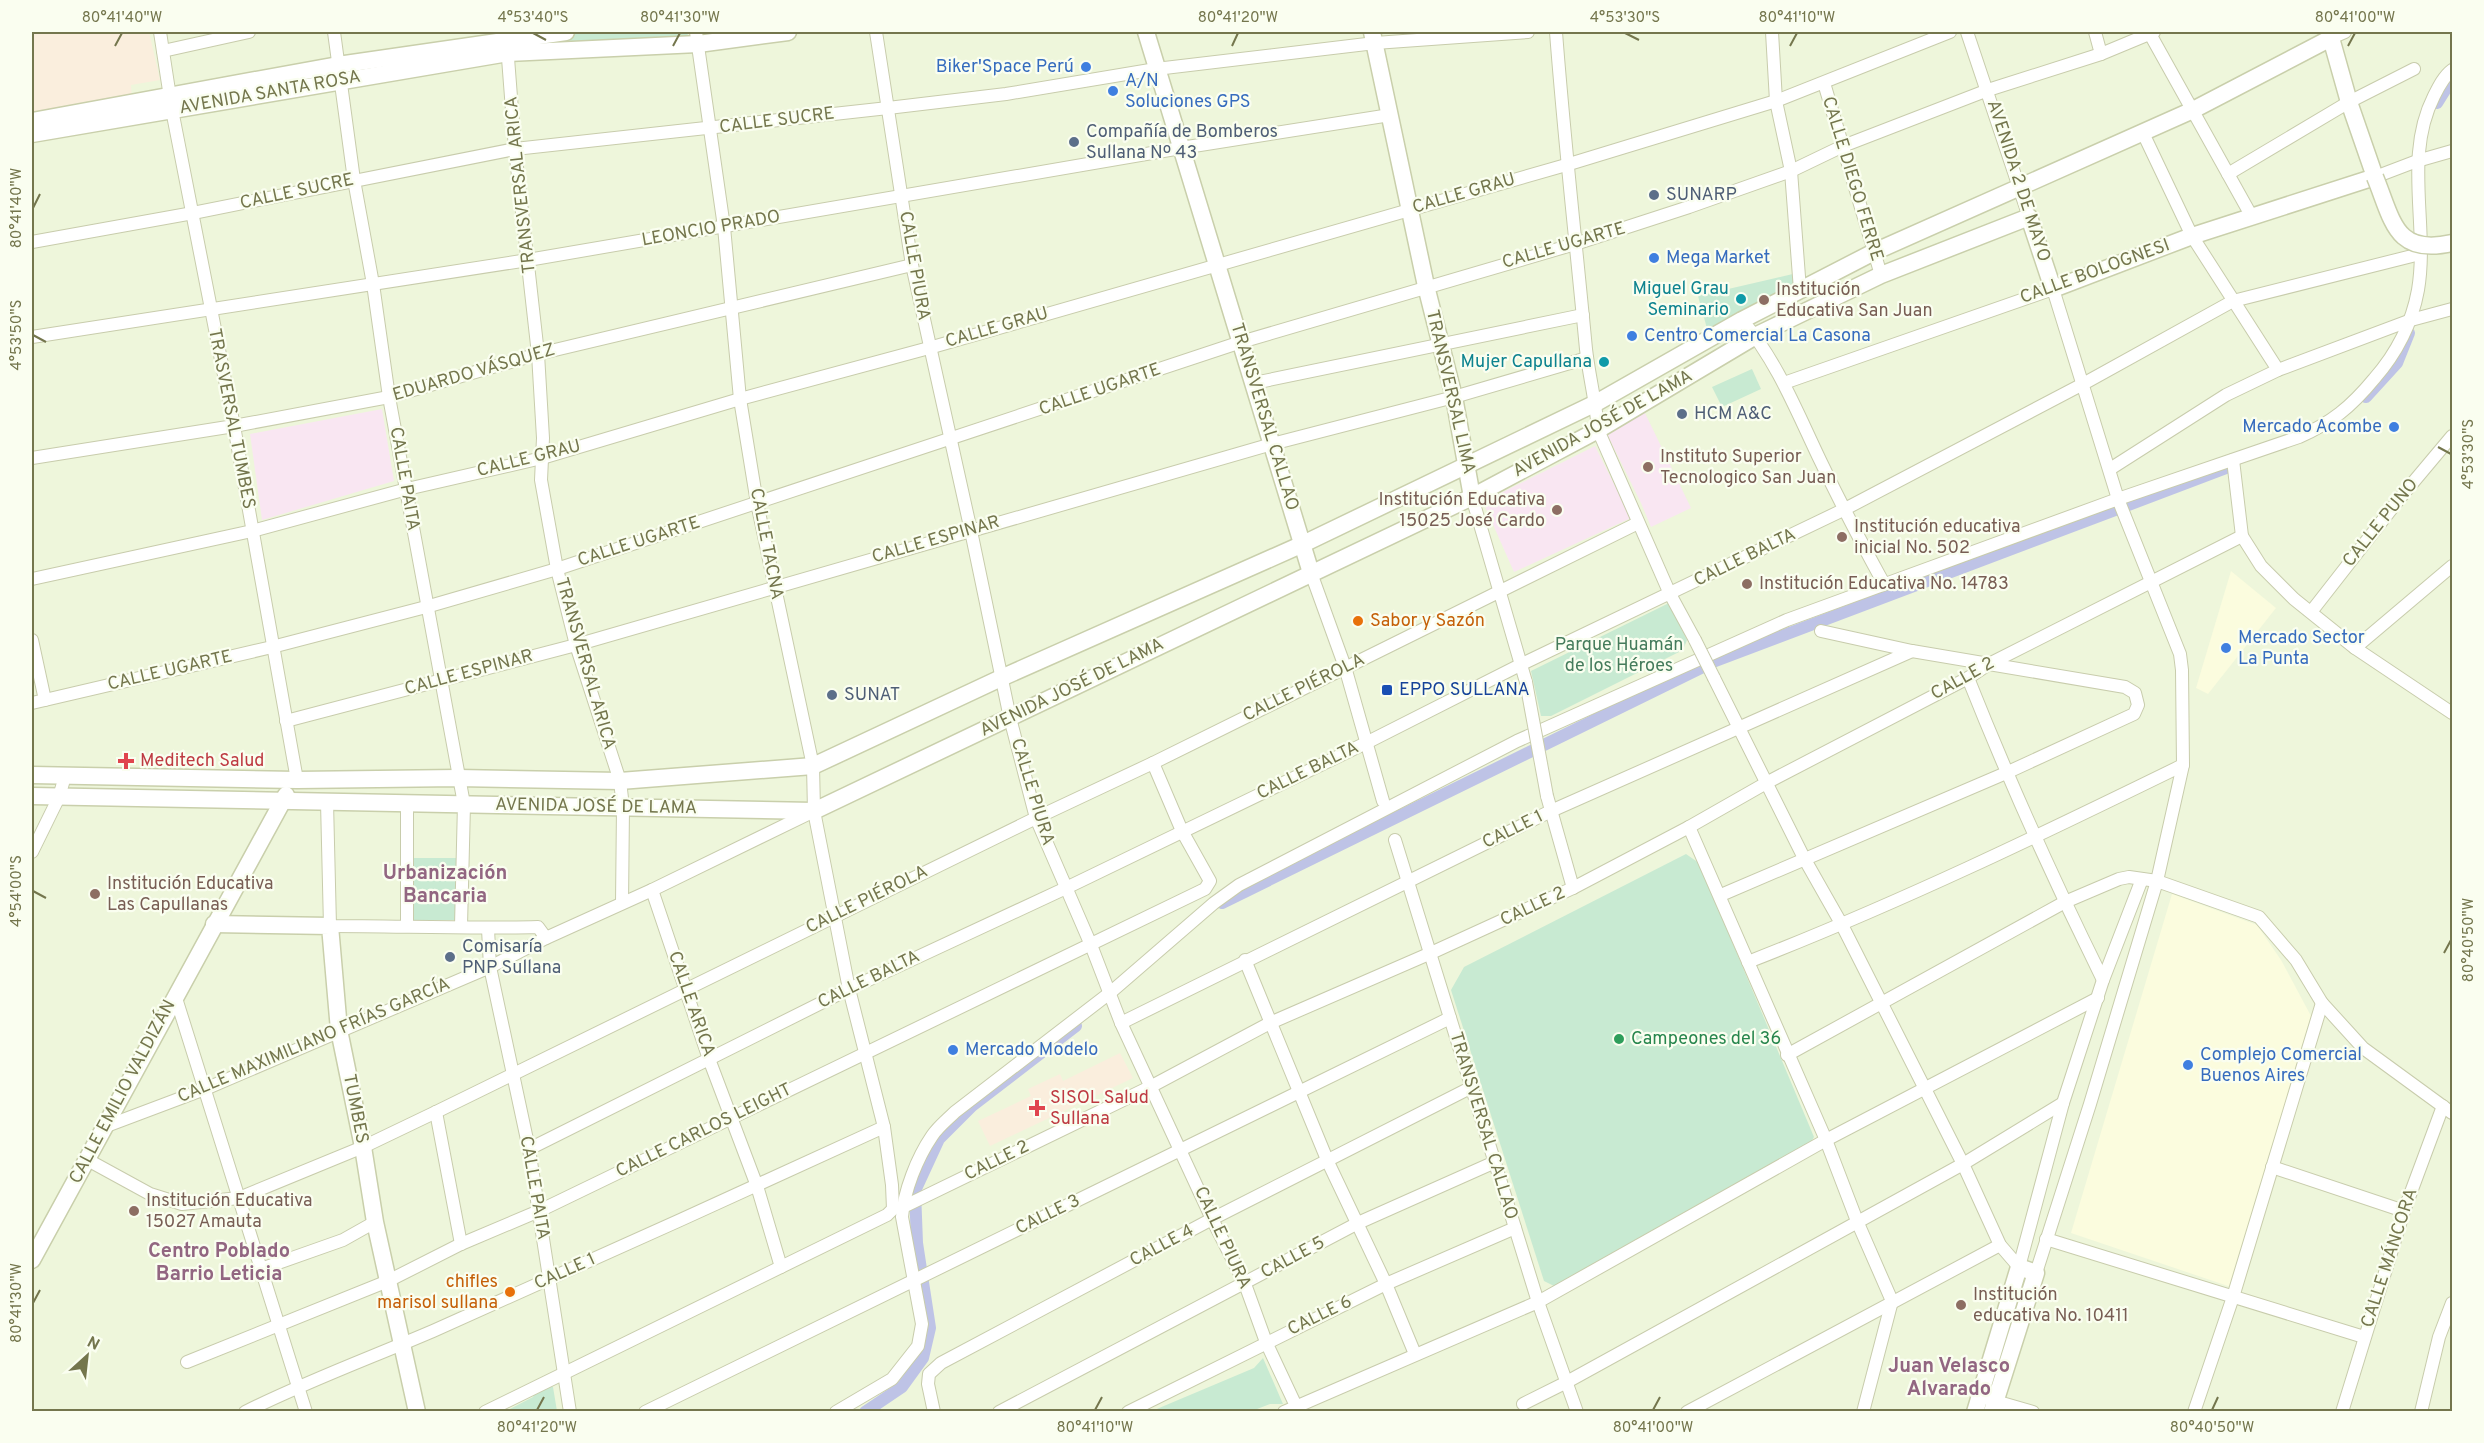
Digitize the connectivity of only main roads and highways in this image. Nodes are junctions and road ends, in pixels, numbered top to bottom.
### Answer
1 (566, 32) edge
2 (788, 32) edge
3 (1146, 32) edge
4 (2335, 34) edge
5 (1374, 37) edge
6 (697, 38) edge
7 (507, 42) edge
8 (171, 103) junction
9 (32, 121) edge
10 (32, 134) edge
11 (2375, 177) junction
12 (2029, 217) joint
13 (2452, 243) edge
14 (2053, 289) joint
15 (1467, 464) junction
16 (1472, 497) junction
17 (1303, 544) junction
18 (1311, 573) junction
19 (32, 775) edge
20 (297, 780) junction
21 (32, 796) edge
22 (282, 802) junction
23 (214, 924) junction
24 (32, 1260) edge
25 (1985, 1405) edge
26 (415, 1411) edge

1 - 7 main road
2 - 6 main road
3 - 17 main road, TRANSVERSAL CALLAO
4 - 11 main road
4 - 15 main road, AVENIDA JOSÉ DE LAMA
5 - 15 main road, TRANSVERSAL LIMA
6 - 7 main road
7 - 8 main road, AVENIDA SANTA ROSA
8 - 9 main road, AVENIDA SANTA ROSA
8 - 10 main road, AVENIDA SANTA ROSA
11 - 13 main road, bridge
11 - 14 main road, CALLE BOLOGNESI
12 - 14 main road, AVENIDA 2 DE MAYO
12 - 16 main road, AVENIDA JOSÉ DE LAMA
15 - 16 main road, TRANSVERSAL LIMA
15 - 17 main road, AVENIDA JOSÉ DE LAMA
16 - 18 main road, AVENIDA JOSÉ DE LAMA
17 - 18 main road, TRANSVERSAL CALLAO
17 - 20 main road, AVENIDA JOSÉ DE LAMA
18 - 22 main road, AVENIDA JOSÉ DE LAMA
19 - 20 main road, AVENIDA JOSÉ DE LAMA
20 - 22 main road
21 - 22 main road, AVENIDA JOSÉ DE LAMA
22 - 23 main road, CALLE EMILIO VALDIZÁN
23 - 24 main road, CALLE EMILIO VALDIZÁN
23 - 26 main road, TUMBES
25 - 25 main road

